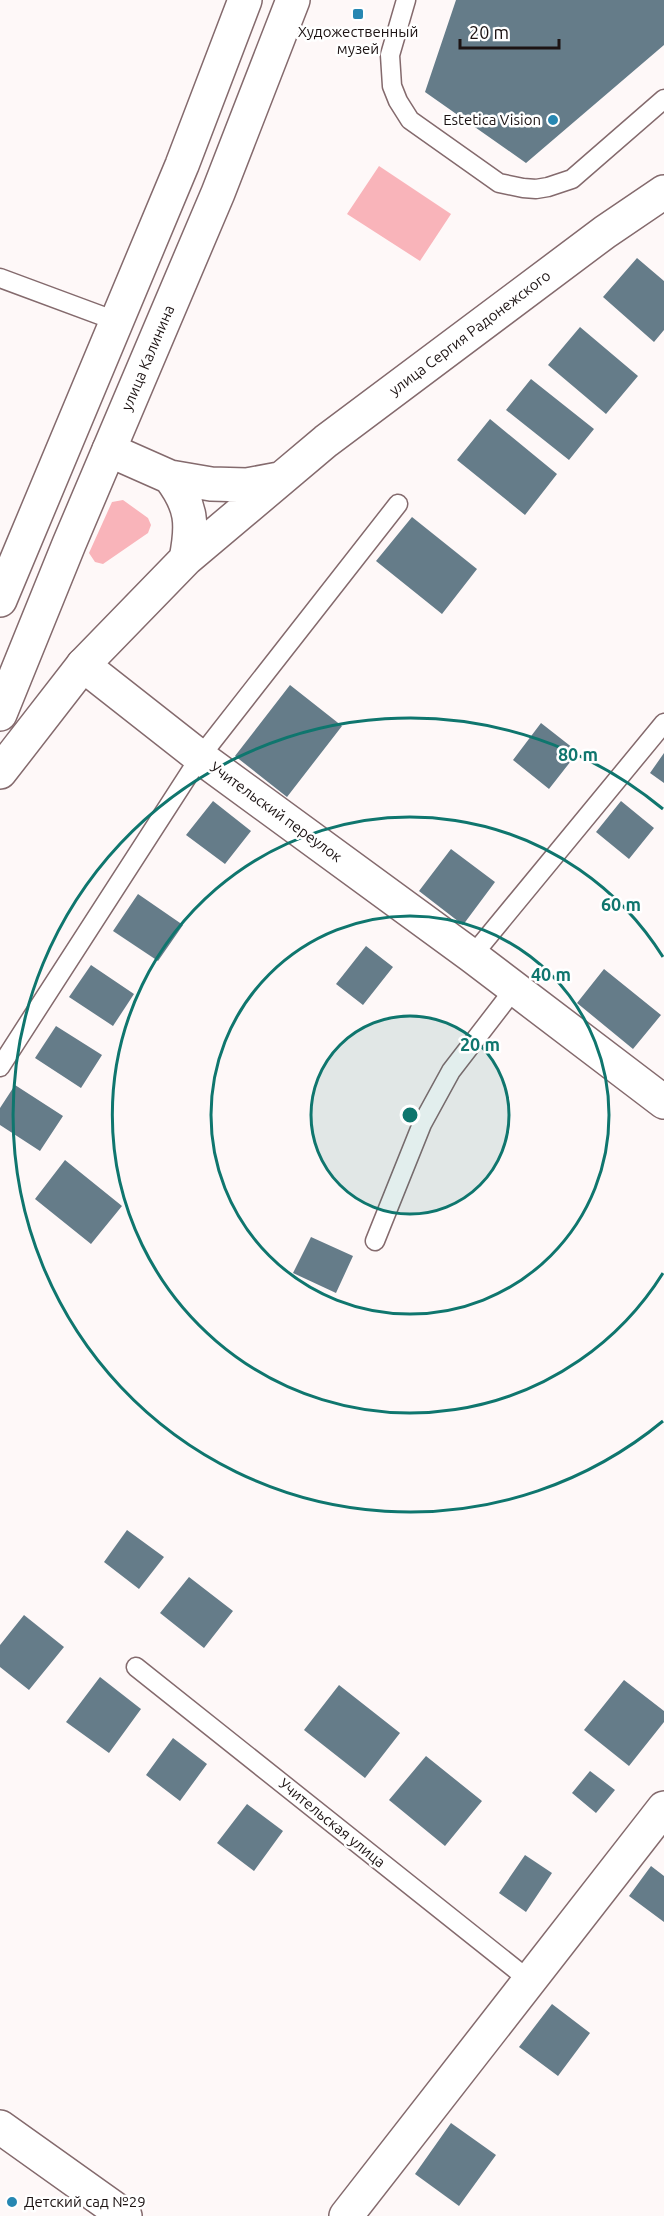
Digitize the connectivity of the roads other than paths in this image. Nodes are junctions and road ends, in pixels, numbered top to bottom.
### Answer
1 (245, 0) edge
2 (293, 0) edge
3 (406, 0) edge
4 (664, 99) edge
5 (664, 192) edge
6 (0, 278) edge
7 (116, 321) junction
8 (68, 435) junction
9 (109, 450) junction
10 (170, 477) junction
11 (279, 479) junction
12 (398, 504) dead end
13 (186, 559) junction
14 (0, 600) edge
15 (83, 665) junction
16 (0, 714) edge
17 (664, 723) edge
18 (200, 757) junction
19 (0, 772) edge
20 (472, 956) junction
21 (515, 988) junction
22 (0, 1067) edge
23 (664, 1102) edge
24 (375, 1241) dead end
25 (136, 1667) dead end
26 (659, 1823) edge
27 (529, 1980) junction
28 (0, 2127) edge
29 (125, 2216) edge
30 (346, 2216) edge

1 - 7 street
2 - 9 street, улица Калинина
3 - 4 lane
5 - 11 street, улица Сергия Радонежского
6 - 7 lane
7 - 8 street
8 - 9 street, улица Сергия Радонежского
8 - 14 street
9 - 10 street, улица Сергия Радонежского
9 - 16 street, улица Калинина
10 - 11 street, улица Сергия Радонежского
10 - 13 street
11 - 13 street, улица Сергия Радонежского
12 - 18 lane
13 - 15 street, улица Сергия Радонежского
15 - 18 street, Учительский переулок
15 - 19 street, улица Сергия Радонежского
17 - 20 lane
18 - 20 street, Учительский переулок
18 - 22 lane
20 - 21 street, Учительский переулок
21 - 23 street, Учительский переулок
21 - 24 lane
25 - 27 lane, Учительская улица
26 - 27 street
27 - 30 street
28 - 29 street

